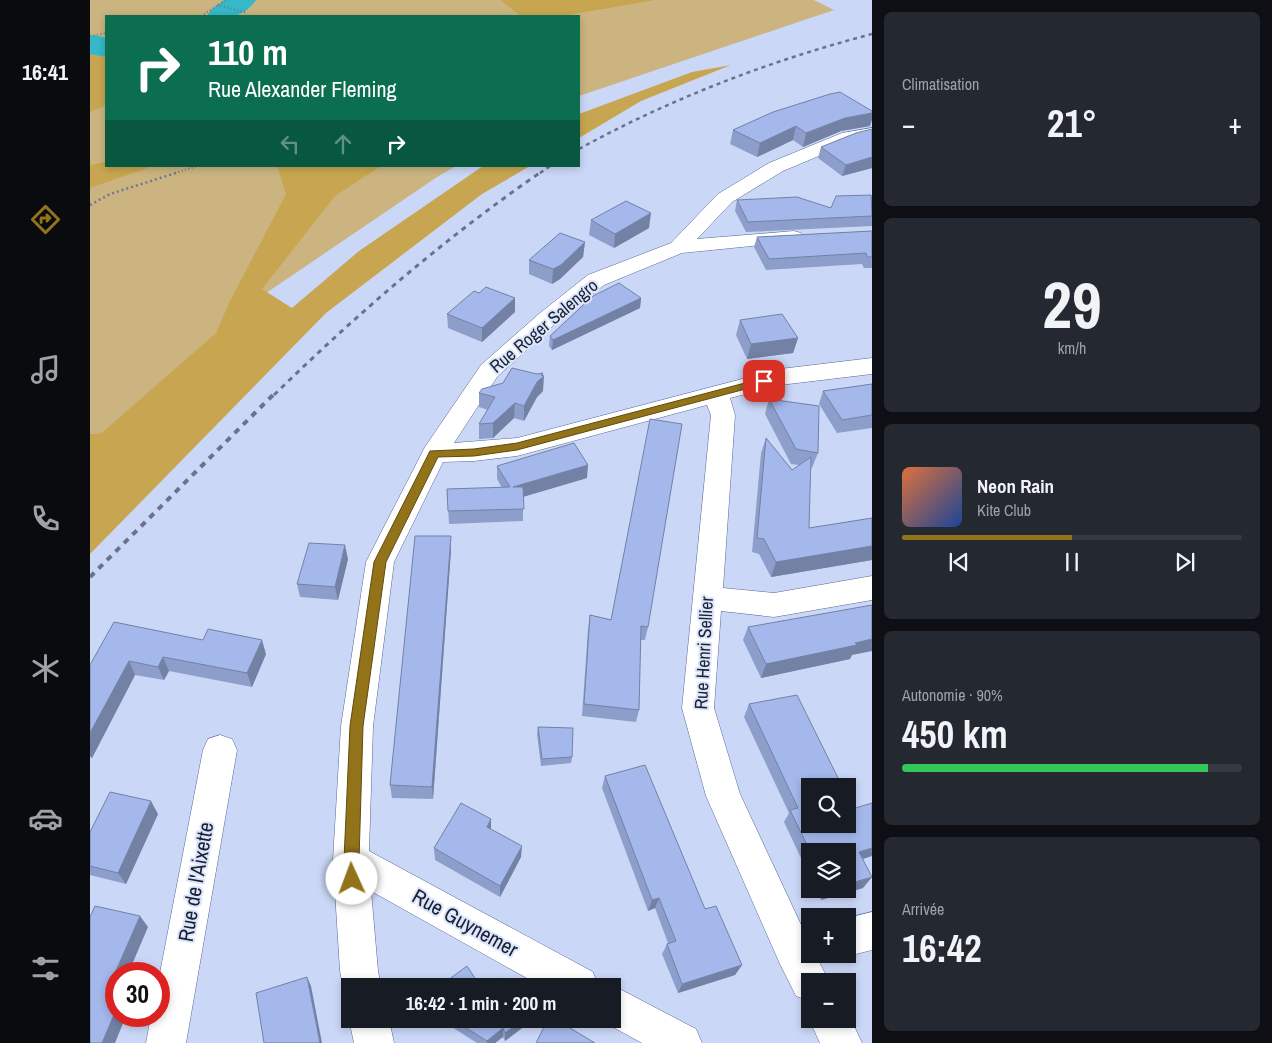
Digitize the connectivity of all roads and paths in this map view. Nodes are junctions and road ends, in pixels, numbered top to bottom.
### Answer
1 (226, 0) edge
2 (217, 5) junction
3 (202, 15) edge
4 (244, 15) edge
5 (105, 33) edge
6 (90, 36) edge
7 (872, 133) edge
8 (195, 167) edge
9 (90, 205) edge
10 (815, 236) edge
11 (678, 247) junction
12 (872, 366) edge
13 (716, 394) junction
14 (434, 453) junction
15 (872, 588) edge
16 (707, 598) junction
17 (220, 750) dead end
18 (351, 860) junction
19 (872, 931) edge
20 (856, 935) edge
21 (801, 954) edge
22 (360, 978) edge
23 (565, 978) edge
24 (621, 1010) edge
25 (371, 1028) edge
26 (834, 1028) edge
27 (166, 1043) edge
28 (374, 1043) edge
29 (682, 1043) edge
30 (842, 1043) edge

1 - 2 path
2 - 3 path
2 - 4 path
5 - 6 path
7 - 11 street, Rue Roger Salengro
8 - 9 path
10 - 11 street
11 - 14 street, Rue Roger Salengro
12 - 13 street
13 - 14 street
13 - 16 street, Rue Henri Sellier
14 - 18 street, Rue Roger Salengro
15 - 16 street
16 - 21 street, Rue Henri Sellier
17 - 27 street, Rue de l'Aixette
18 - 22 street, Rue Roger Salengro
18 - 23 street, Rue Guynemer
19 - 20 street
24 - 29 street
25 - 28 street
26 - 30 street

